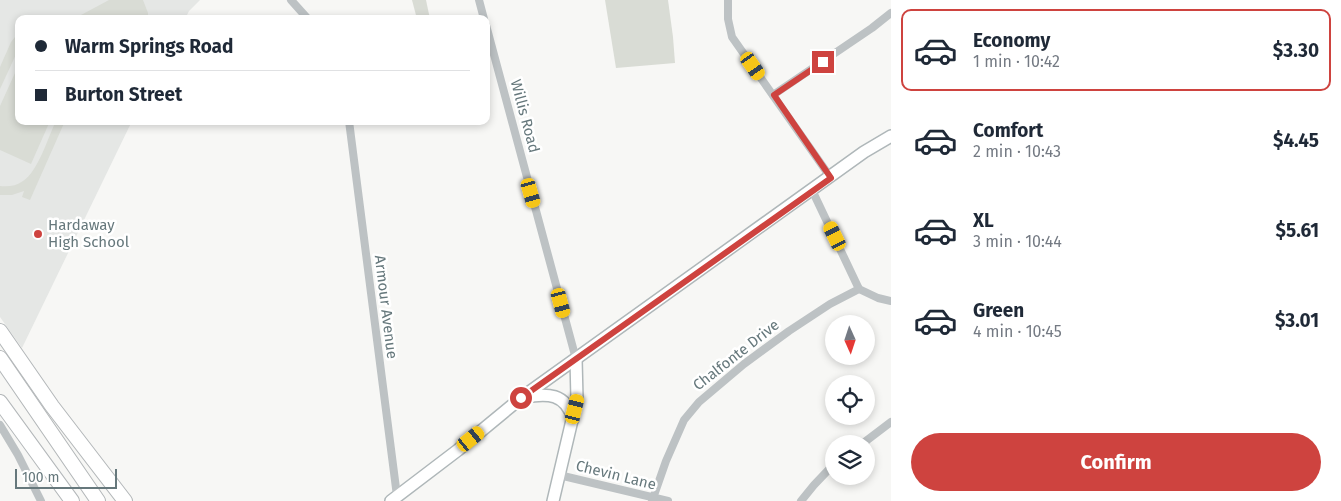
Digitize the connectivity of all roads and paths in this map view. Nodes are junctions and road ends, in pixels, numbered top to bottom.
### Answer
1 (291, 0) edge
2 (479, 0) edge
3 (728, 0) edge
4 (891, 13) edge
5 (304, 15) edge
6 (483, 15) edge
7 (490, 40) edge
8 (774, 95) junction
9 (349, 125) edge
10 (891, 136) edge
11 (831, 178) junction
12 (812, 190) junction
13 (859, 289) junction
14 (891, 301) edge
15 (0, 331) edge
16 (0, 358) edge
17 (576, 359) junction
18 (521, 398) junction
19 (0, 402) edge
20 (572, 419) junction
21 (891, 422) edge
22 (0, 425) edge
23 (874, 435) edge
24 (825, 473) edge
25 (559, 475) junction
26 (394, 499) edge
27 (652, 499) edge
28 (41, 501) edge
29 (72, 501) edge
30 (98, 501) edge
31 (125, 501) edge
32 (553, 501) edge
33 (668, 501) edge
34 (801, 501) edge

1 - 5 street
2 - 6 street
3 - 8 street
4 - 8 street
7 - 17 street, Willis Road
8 - 11 street
9 - 26 street, Armour Avenue
10 - 11 main road
11 - 12 main road
12 - 13 street
12 - 17 main road
13 - 14 street
13 - 27 street, Chalfonte Drive
15 - 31 highway
16 - 30 highway
17 - 18 main road
17 - 20 main road
18 - 20 main road
18 - 26 main road
19 - 29 highway
20 - 25 main road
21 - 23 street
22 - 28 street
24 - 34 street
25 - 27 street, Chevin Lane
25 - 32 main road
27 - 33 street, Chevin Lane

